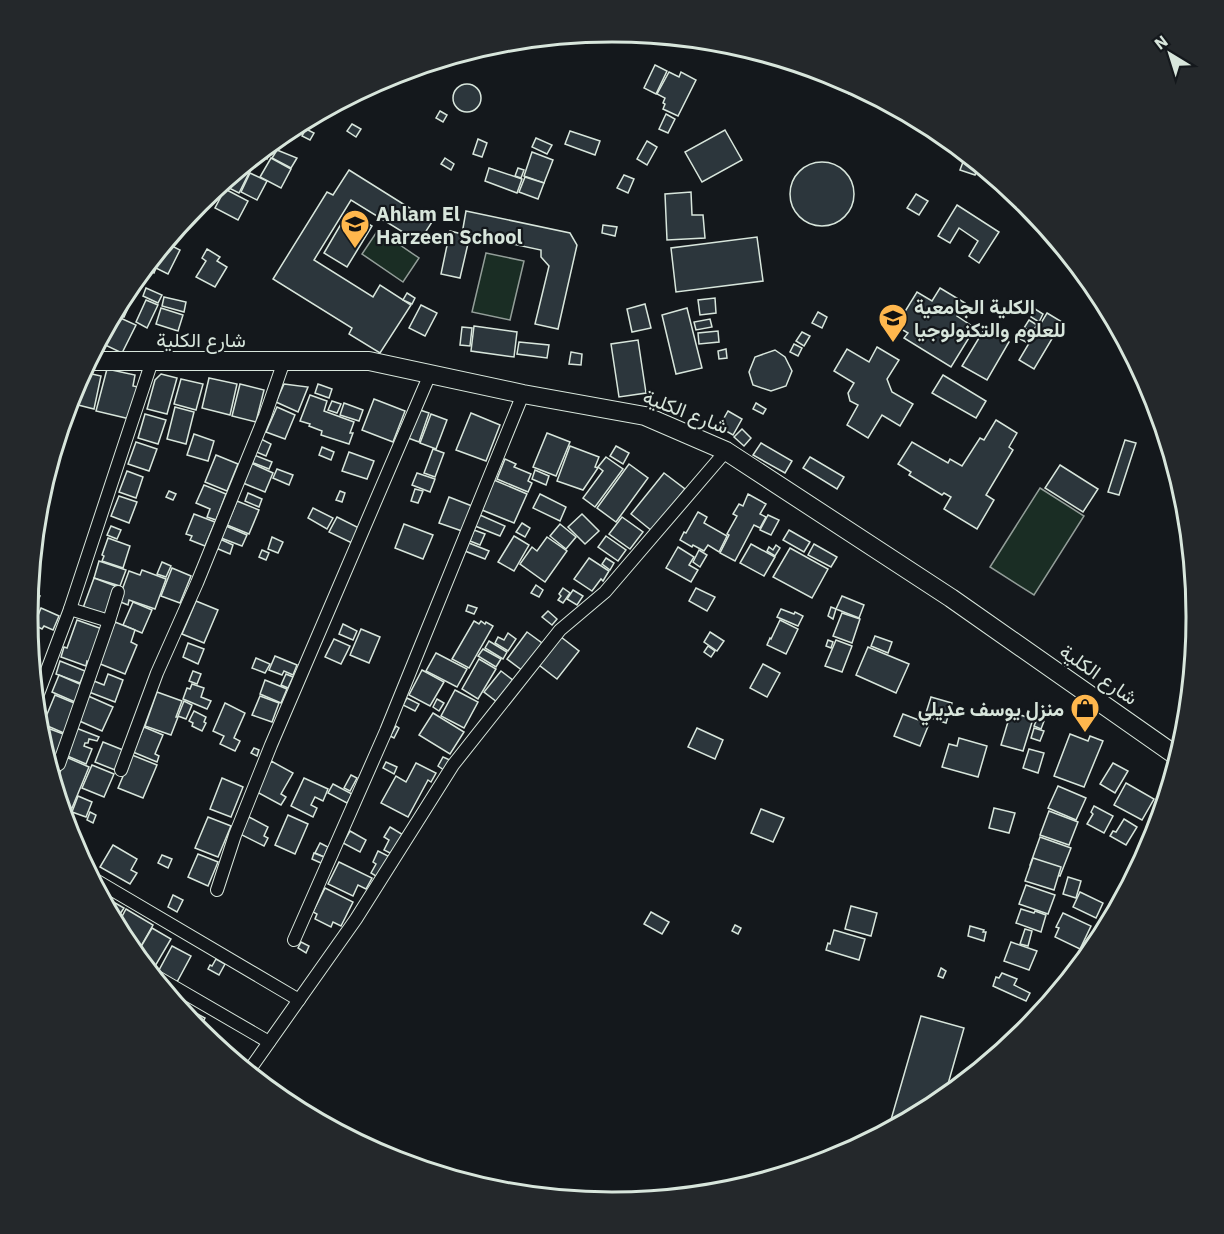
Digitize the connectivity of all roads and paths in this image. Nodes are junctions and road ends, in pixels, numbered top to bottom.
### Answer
1 (284, 361) junction
2 (98, 362) edge
3 (152, 362) junction
4 (430, 374) junction
5 (524, 394) junction
6 (726, 451) junction
7 (118, 592) dead end
8 (70, 609) junction
9 (109, 621) junction
10 (41, 685) edge
11 (1170, 751) edge
12 (59, 764) dead end
13 (121, 770) dead end
14 (104, 885) edge
15 (218, 890) dead end
16 (294, 940) dead end
17 (171, 985) edge
18 (299, 1000) junction
19 (269, 1042) junction
20 (253, 1065) edge

1 - 3 street, شارع الكلية
1 - 4 street, شارع الكلية
1 - 13 street
2 - 3 street, شارع الكلية
3 - 8 street
4 - 5 street, شارع الكلية
4 - 15 street
5 - 6 street, شارع الكلية
5 - 16 street
6 - 11 street, شارع الكلية
6 - 18 street
7 - 9 street
8 - 9 street
8 - 10 street
9 - 12 street
14 - 18 street
17 - 19 street
18 - 19 street
19 - 20 street

